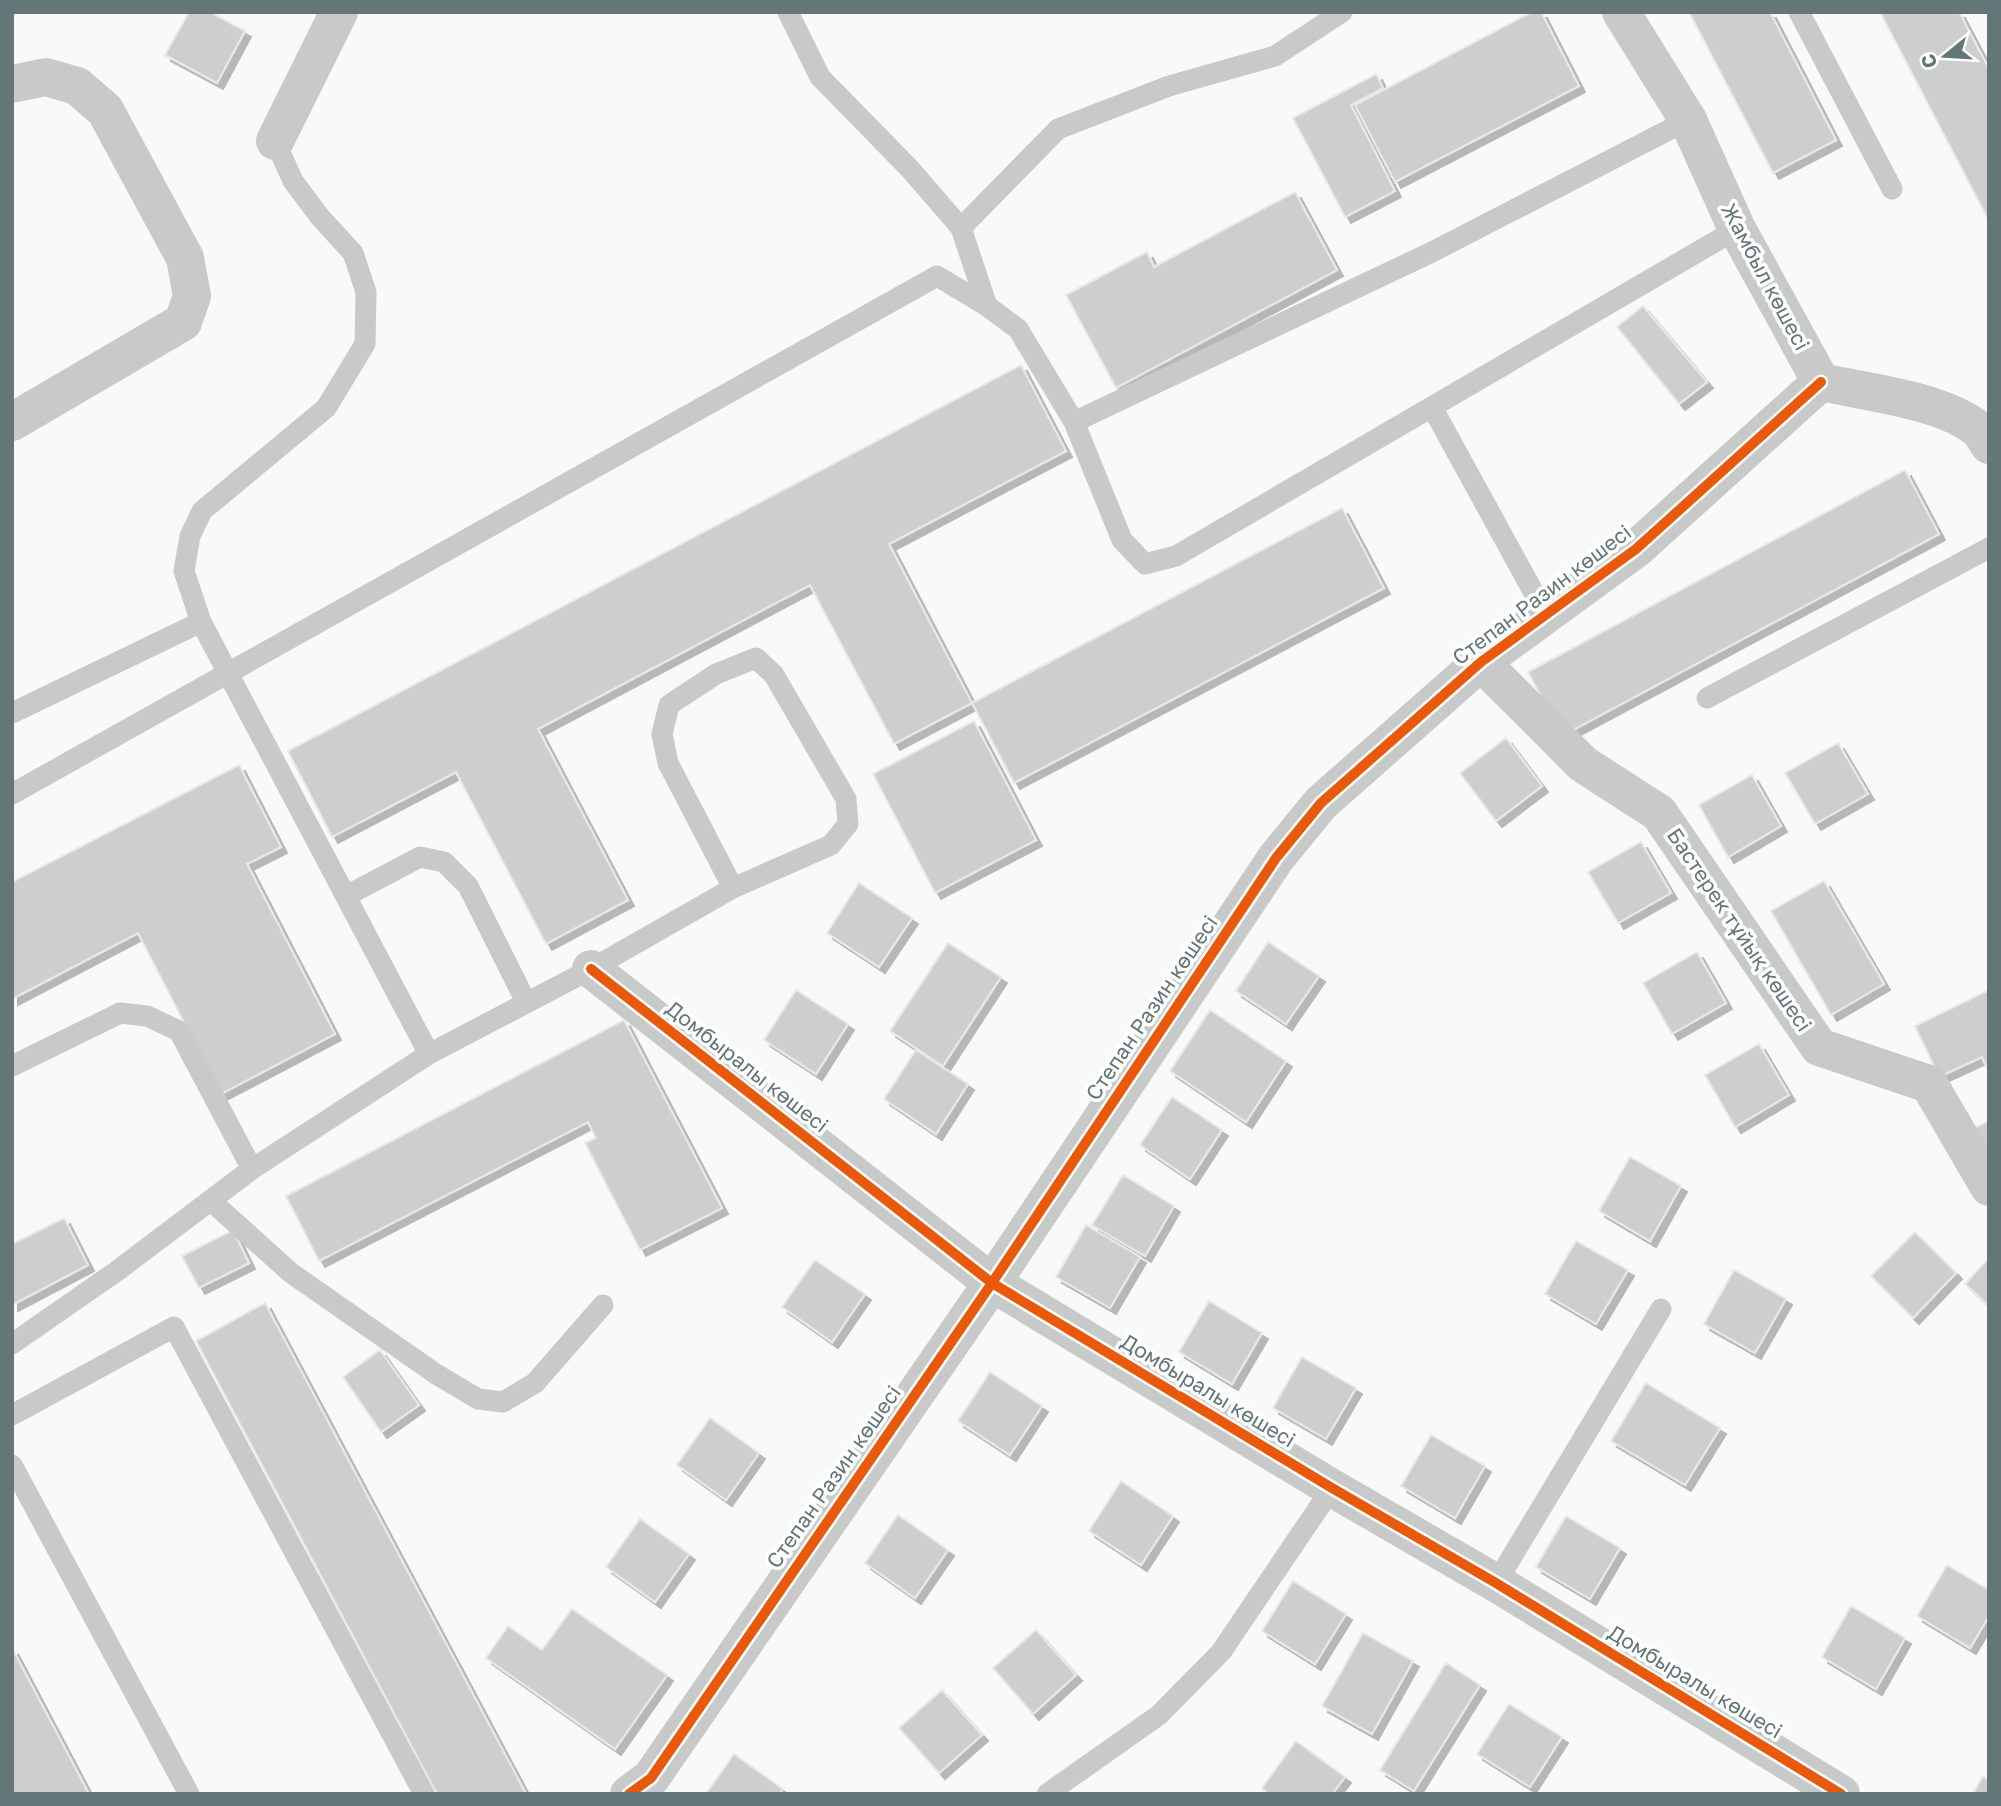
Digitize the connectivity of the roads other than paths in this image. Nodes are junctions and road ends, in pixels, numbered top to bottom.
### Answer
1 (339, 12) edge
2 (788, 12) edge
3 (1342, 12) edge
4 (1621, 12) edge
5 (1799, 12) edge
6 (12, 84) edge
7 (1688, 120) junction
8 (275, 141) joint
9 (1892, 189) dead end
10 (961, 228) junction
11 (1737, 229) junction
12 (987, 306) junction
13 (1821, 382) junction
14 (1432, 407) junction
15 (12, 422) edge
16 (1074, 422) junction
17 (1989, 445) edge
18 (1989, 548) edge
19 (1546, 615) junction
20 (201, 622) junction
21 (1481, 662) junction
22 (229, 672) junction
23 (1707, 698) dead end
24 (12, 713) edge
25 (12, 794) edge
26 (733, 888) junction
27 (346, 896) junction
28 (591, 969) junction
29 (526, 1002) junction
30 (429, 1054) junction
31 (12, 1066) edge
32 (252, 1169) junction
33 (1989, 1187) edge
34 (211, 1200) junction
35 (992, 1283) junction
36 (603, 1305) dead end
37 (1661, 1309) dead end
38 (12, 1344) edge
39 (12, 1415) edge
40 (12, 1465) edge
41 (1332, 1488) junction
42 (1496, 1583) junction
43 (640, 1786) edge
44 (189, 1794) edge
45 (424, 1794) edge
46 (1047, 1794) edge
47 (1841, 1794) edge

1 - 8 street
2 - 10 lane
3 - 10 lane
4 - 7 street, Жамбыл көшесі
5 - 9 lane
6 - 15 street
7 - 11 street, Жамбыл көшесі
7 - 16 lane
8 - 20 lane
10 - 12 lane
11 - 13 street, Жамбыл көшесі
11 - 14 lane
12 - 16 lane
12 - 22 lane
13 - 17 street
13 - 19 street, Степан Разин көшесі
14 - 16 lane
14 - 19 lane
18 - 23 lane
19 - 21 street, Степан Разин көшесі
20 - 22 lane
20 - 24 lane
21 - 33 street, Бастерек тұйық көшесі
21 - 35 street, Степан Разин көшесі
22 - 25 lane
22 - 27 lane
26 - 26 lane
26 - 28 lane
27 - 29 lane
27 - 30 lane
28 - 29 lane
28 - 35 street, Домбыралы көшесі
29 - 30 lane
30 - 32 lane
31 - 32 lane
32 - 34 lane
34 - 36 lane
34 - 38 lane
35 - 41 street, Домбыралы көшесі
35 - 43 street, Степан Разин көшесі
37 - 42 lane
39 - 45 lane
40 - 44 lane
41 - 42 street, Домбыралы көшесі
41 - 46 lane
42 - 47 street, Домбыралы көшесі

